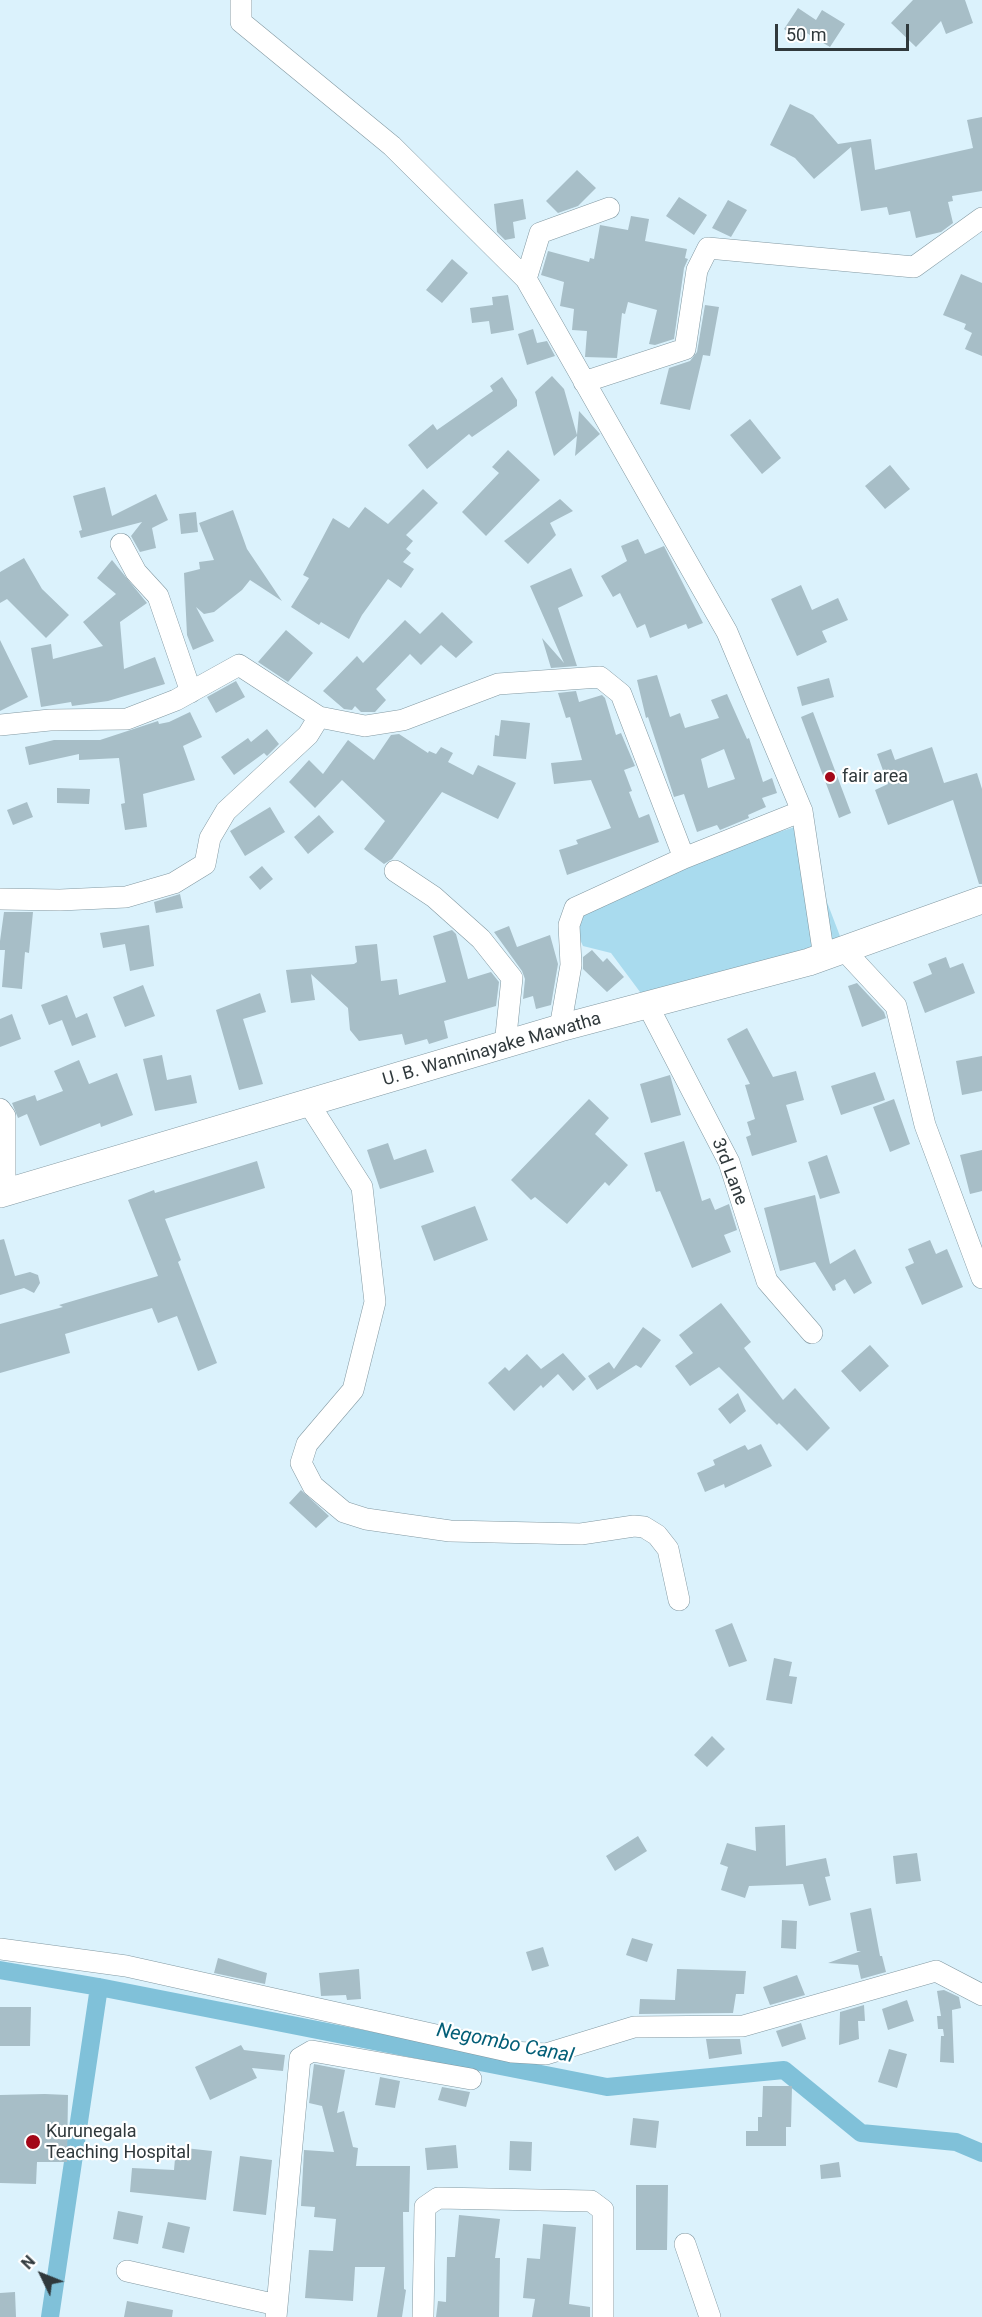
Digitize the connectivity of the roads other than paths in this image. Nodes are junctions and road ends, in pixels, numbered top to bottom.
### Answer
1 (241, 2) dead end
2 (609, 208) dead end
3 (982, 218) edge
4 (526, 279) junction
5 (584, 382) junction
6 (121, 544) dead end
7 (190, 692) junction
8 (319, 717) junction
9 (0, 725) edge
10 (802, 811) junction
11 (684, 858) junction
12 (395, 871) dead end
13 (0, 899) edge
14 (982, 900) edge
15 (834, 953) junction
16 (648, 1006) junction
17 (560, 1028) junction
18 (505, 1045) junction
19 (309, 1104) junction
20 (0, 1109) edge
21 (2, 1193) edge
22 (982, 1278) edge
23 (812, 1334) dead end
24 (679, 1600) dead end
25 (0, 1949) edge
26 (982, 1995) edge
27 (471, 2079) dead end
28 (685, 2244) dead end
29 (127, 2271) dead end
30 (276, 2311) edge
31 (423, 2317) edge
32 (603, 2317) edge
33 (710, 2317) edge

1 - 4 street
2 - 4 street
3 - 5 street
4 - 5 street
5 - 10 street
6 - 7 street
7 - 8 street
7 - 9 street
8 - 11 street
8 - 13 street
10 - 11 street
10 - 15 street
11 - 17 street
12 - 18 street
14 - 15 main road, U. B. Wanninayake Mawatha
15 - 16 main road, U. B. Wanninayake Mawatha
15 - 22 street
16 - 17 main road, U. B. Wanninayake Mawatha
16 - 23 street, 3rd Lane
17 - 18 main road, U. B. Wanninayake Mawatha
18 - 19 main road, U. B. Wanninayake Mawatha
19 - 21 main road, U. B. Wanninayake Mawatha
19 - 24 street
20 - 21 street
25 - 26 street
27 - 30 street
28 - 33 street
29 - 30 street
31 - 32 street

